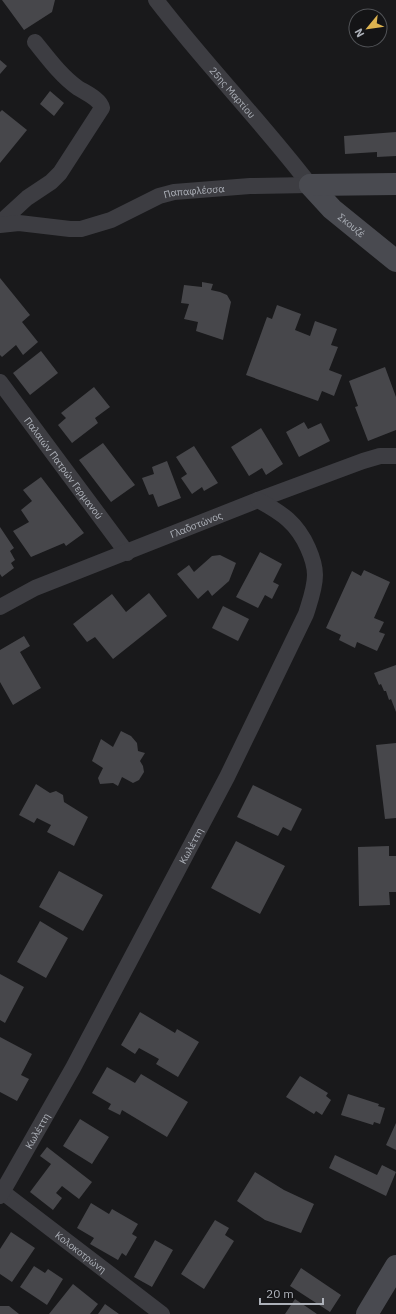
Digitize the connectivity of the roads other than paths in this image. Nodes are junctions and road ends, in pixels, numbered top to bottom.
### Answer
1 (156, 0) edge
2 (35, 42) dead end
3 (396, 184) edge
4 (310, 185) junction
5 (0, 224) edge
6 (396, 261) edge
7 (0, 382) edge
8 (396, 456) edge
9 (258, 500) junction
10 (128, 553) junction
11 (0, 607) edge
12 (1, 1193) edge
13 (396, 1266) edge
14 (162, 1314) edge
15 (367, 1314) edge

1 - 4 street, 25ης Μαρτίου
2 - 5 street
3 - 4 street, Παπαφλέσσα
4 - 5 street, Παπαφλέσσα
4 - 6 street, Σκουζέ
7 - 10 street, Παλαιών Πατρών Γερμανού
8 - 9 street, Γλαδστώνος
9 - 10 street, Γλαδστώνος
9 - 12 street, Κωλέττη
10 - 11 street, Γλαδστώνος
12 - 14 street, Κολοκοτρώνη
13 - 15 street

